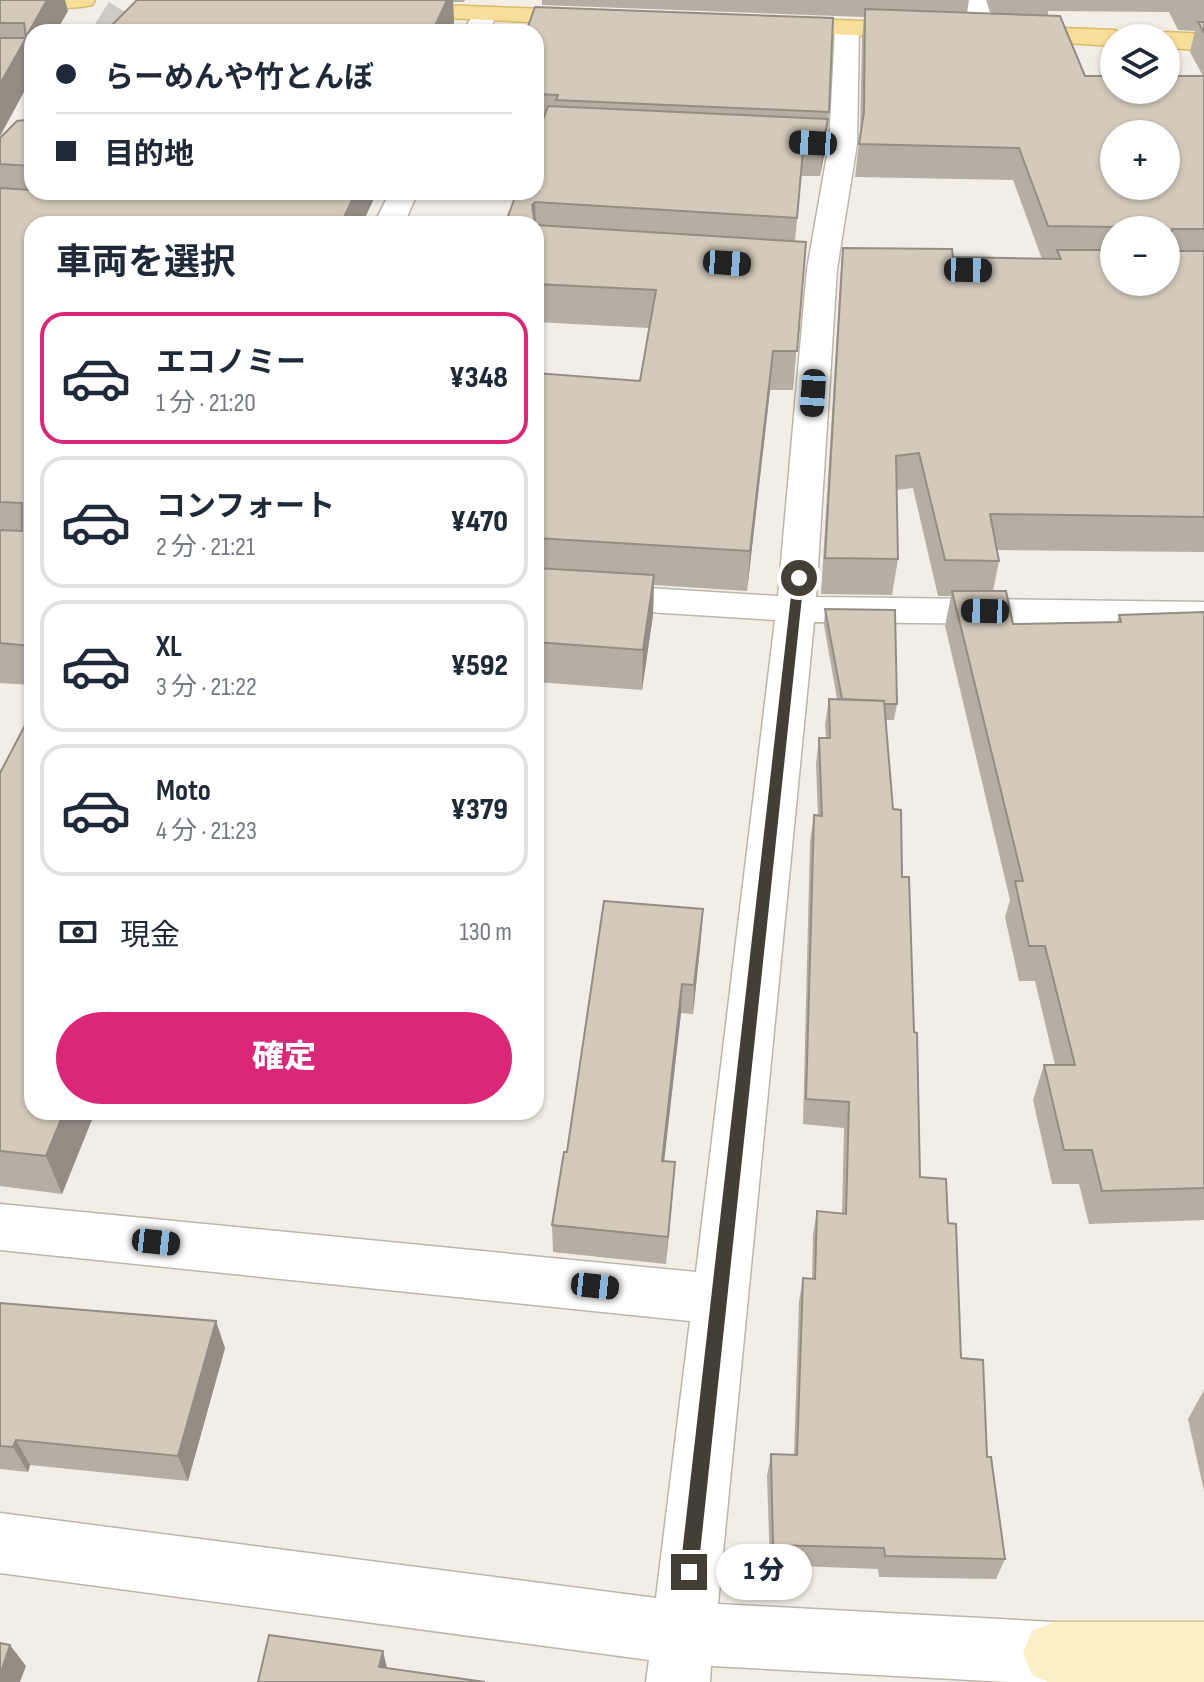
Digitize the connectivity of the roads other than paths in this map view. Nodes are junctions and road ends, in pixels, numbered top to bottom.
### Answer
1 (43, 0) edge
2 (83, 0) edge
3 (974, 0) edge
4 (368, 9) edge
5 (611, 19) edge
6 (481, 23) edge
7 (753, 24) edge
8 (847, 28) junction
9 (983, 33) junction
10 (1100, 37) edge
11 (1180, 41) edge
12 (1204, 42) edge
13 (813, 143) edge
14 (843, 144) junction
15 (544, 593) edge
16 (796, 609) junction
17 (1204, 614) edge
18 (0, 1227) edge
19 (720, 1299) junction
20 (0, 1543) edge
21 (1204, 1654) edge
22 (680, 1658) edge
23 (1056, 1667) edge

1 - 2 main road
3 - 9 street
4 - 6 main road
5 - 6 main road
7 - 8 main road
8 - 9 main road
8 - 14 street
9 - 10 main road
11 - 12 main road
13 - 14 street
14 - 16 street
15 - 16 street
16 - 17 street
16 - 19 street
18 - 19 street
19 - 22 street
20 - 22 street
21 - 23 street
22 - 23 street

